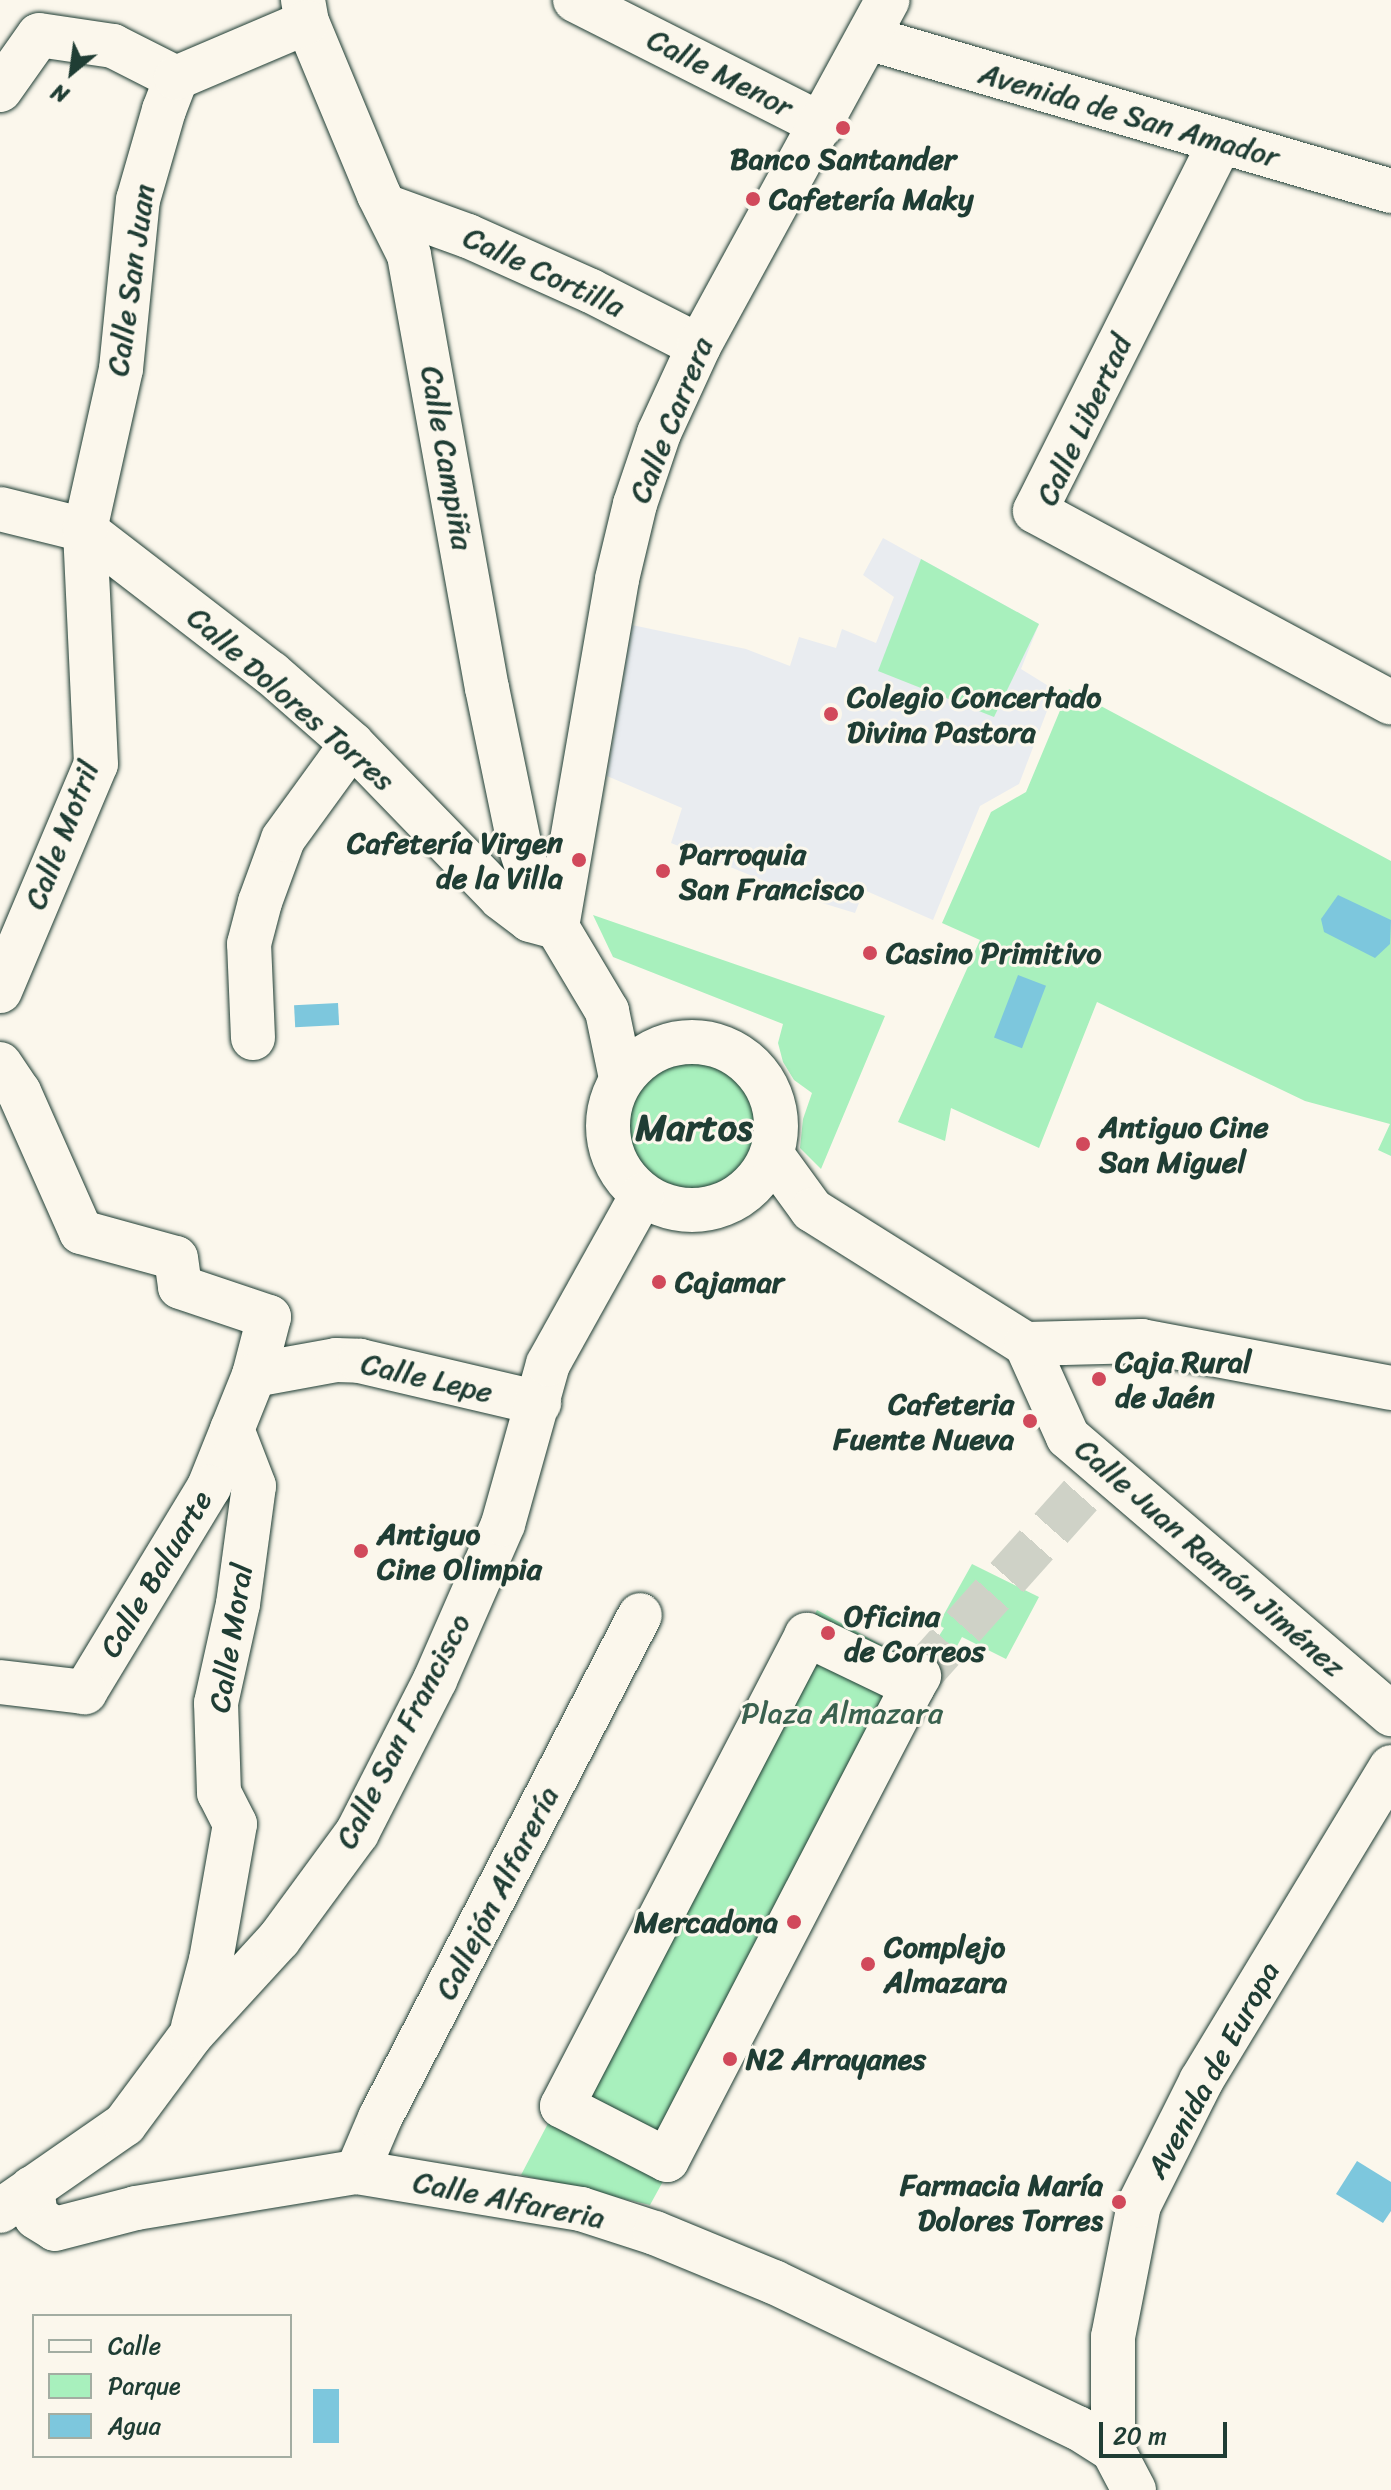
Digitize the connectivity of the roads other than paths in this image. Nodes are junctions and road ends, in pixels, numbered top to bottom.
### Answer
1 (575, 0) edge
2 (888, 0) edge
3 (305, 11) edge
4 (49, 17) edge
5 (868, 38) junction
6 (176, 78) junction
7 (0, 90) edge
8 (822, 125) junction
9 (1221, 141) junction
10 (1391, 191) edge
11 (385, 206) junction
12 (699, 346) junction
13 (0, 509) edge
14 (85, 530) junction
15 (1391, 703) edge
16 (352, 744) junction
17 (557, 927) junction
18 (0, 991) edge
19 (607, 1011) junction
20 (253, 1038) dead end
21 (662, 1047) junction
22 (0, 1064) edge
23 (621, 1078) junction
24 (772, 1155) junction
25 (642, 1195) junction
26 (740, 1196) junction
27 (812, 1210) junction
28 (1026, 1344) junction
29 (254, 1375) junction
30 (544, 1384) junction
31 (1391, 1388) edge
32 (232, 1429) junction
33 (640, 1615) dead end
34 (916, 1681) joint
35 (0, 1682) edge
36 (1391, 1714) edge
37 (1391, 1767) edge
38 (191, 2035) junction
39 (357, 2172) junction
40 (16, 2199) edge
41 (1113, 2450) junction
42 (1134, 2490) edge

1 - 8 street, Calle Menor
2 - 5 street, Calle Carrera
3 - 6 street
3 - 11 street, Calle Campiña
4 - 6 street
4 - 7 street
5 - 8 street, Calle Carrera
5 - 9 street, Avenida de San Amador
6 - 14 street, Calle San Juan
8 - 12 street, Calle Carrera
9 - 10 street, Avenida de San Amador
9 - 15 street, Calle Libertad
11 - 12 street, Calle Cortilla
11 - 17 street, Calle Campiña
12 - 17 street, Calle Carrera
13 - 14 street, Calle Dolores Torres
14 - 16 street, Calle Dolores Torres
14 - 18 street, Calle Motril
16 - 17 street, Calle Dolores Torres
16 - 20 street
17 - 19 street, Calle Campiña
19 - 21 street
19 - 23 street
21 - 23 street
21 - 24 street
22 - 29 street
23 - 25 street
24 - 26 street
24 - 27 street
25 - 26 street
25 - 30 street, Calle San Francisco
26 - 27 street
27 - 28 street
28 - 31 street
28 - 36 street, Calle Juan Ramón Jiménez
29 - 30 street, Calle Lepe
29 - 32 street, Calle Baluarte
30 - 38 street, Calle San Francisco
32 - 35 street, Calle Baluarte
32 - 38 street, Calle Moral
33 - 39 street, Callejón Alfarería
34 - 34 street
37 - 41 street, Avenida de Europa
38 - 40 street, Calle San Francisco
39 - 40 street, Calle Alfareria
39 - 41 street, Calle Alfareria
41 - 42 street, Avenida de Europa

